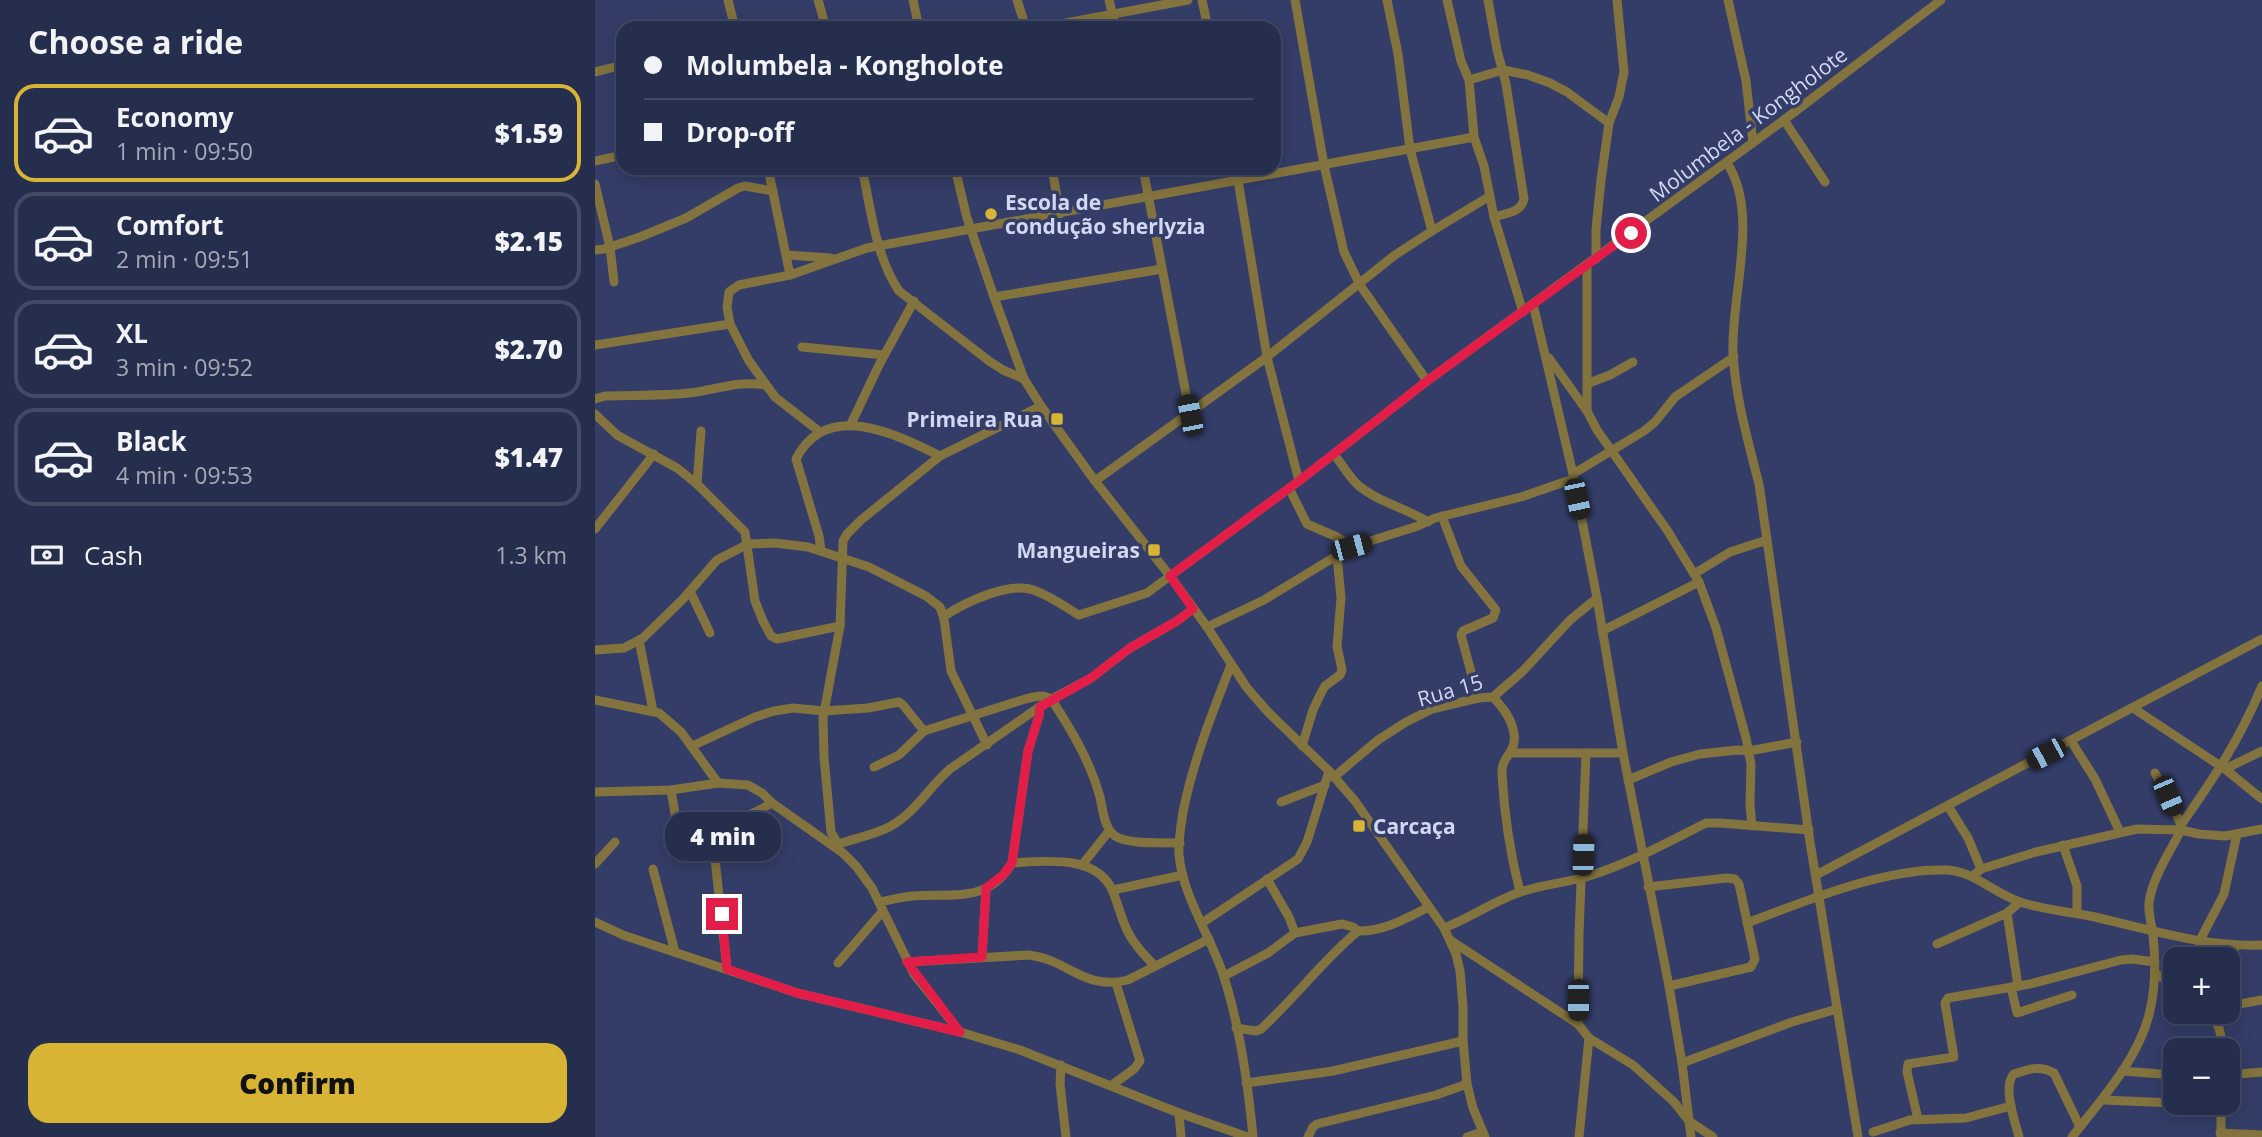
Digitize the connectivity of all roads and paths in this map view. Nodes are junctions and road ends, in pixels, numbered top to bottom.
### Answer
1 (728, 0) edge
2 (818, 0) edge
3 (913, 0) edge
4 (1017, 0) edge
5 (1109, 0) edge
6 (1188, 0) edge
7 (1202, 0) edge
8 (1295, 0) edge
9 (1387, 0) edge
10 (1447, 0) edge
11 (1488, 0) edge
12 (1617, 0) edge
13 (1728, 0) edge
14 (1941, 0) edge
15 (1114, 14) junction
16 (733, 21) edge
17 (824, 21) edge
18 (918, 21) edge
19 (1024, 21) edge
20 (1076, 21) edge
21 (1115, 21) edge
22 (1206, 21) edge
23 (616, 67) edge
24 (1503, 70) junction
25 (595, 72) edge
26 (1469, 80) junction
27 (1784, 120) junction
28 (1609, 123) junction
29 (1474, 137) junction
30 (1753, 143) junction
31 (1410, 149) junction
32 (616, 156) edge
33 (595, 161) edge
34 (1727, 163) junction
35 (1324, 165) junction
36 (1281, 173) edge
37 (770, 175) edge
38 (864, 175) edge
39 (957, 175) edge
40 (1053, 175) edge
41 (1144, 175) edge
42 (1237, 175) edge
43 (1270, 175) edge
44 (1238, 181) junction
45 (1825, 183) dead end
46 (595, 184) edge
47 (773, 191) junction
48 (1490, 196) junction
49 (1149, 198) junction
50 (1060, 214) junction
51 (1494, 217) junction
52 (971, 230) junction
53 (1431, 231) junction
54 (610, 247) junction
55 (879, 247) junction
56 (595, 250) edge
57 (787, 255) junction
58 (838, 258) junction
59 (1596, 259) junction
60 (1587, 265) junction
61 (1163, 269) junction
62 (790, 275) junction
63 (614, 282) dead end
64 (1360, 285) junction
65 (994, 298) junction
66 (914, 302) junction
67 (1534, 304) junction
68 (1523, 312) junction
69 (730, 324) junction
70 (595, 345) edge
71 (802, 347) dead end
72 (1546, 354) junction
73 (884, 355) junction
74 (1268, 357) junction
75 (1734, 357) junction
76 (1633, 362) dead end
77 (1024, 379) junction
78 (1427, 381) junction
79 (1589, 383) junction
80 (765, 385) junction
81 (595, 398) edge
82 (1041, 406) junction
83 (1587, 411) junction
84 (595, 414) edge
85 (1190, 415) junction
86 (851, 424) junction
87 (701, 431) dead end
88 (820, 432) junction
89 (1611, 450) junction
90 (655, 454) junction
91 (1334, 454) junction
92 (940, 456) junction
93 (1573, 477) junction
94 (1095, 481) junction
95 (1299, 481) junction
96 (697, 484) junction
97 (1289, 488) junction
98 (1442, 516) junction
99 (1428, 522) junction
100 (595, 529) edge
101 (1767, 540) junction
102 (748, 544) junction
103 (1351, 547) junction
104 (821, 550) junction
105 (1337, 556) junction
106 (841, 559) junction
107 (1170, 576) junction
108 (1696, 578) junction
109 (690, 591) junction
110 (1597, 598) junction
111 (1193, 609) junction
112 (944, 616) junction
113 (840, 626) junction
114 (1207, 627) junction
115 (1602, 631) junction
116 (710, 633) dead end
117 (2262, 639) edge
118 (639, 640) junction
119 (595, 650) edge
120 (1231, 666) junction
121 (2262, 686) edge
122 (1493, 697) junction
123 (1478, 698) junction
124 (595, 700) edge
125 (1052, 700) junction
126 (1040, 707) junction
127 (2133, 708) junction
128 (653, 711) junction
129 (824, 712) junction
130 (971, 715) junction
131 (923, 731) junction
132 (2071, 741) junction
133 (1797, 742) junction
134 (987, 745) junction
135 (692, 746) junction
136 (1301, 746) junction
137 (1749, 751) junction
138 (2262, 751) edge
139 (1512, 753) junction
140 (1586, 753) junction
141 (1623, 753) junction
142 (2223, 767) junction
143 (874, 768) dead end
144 (2155, 773) dead end
145 (1332, 774) junction
146 (1628, 780) junction
147 (717, 783) junction
148 (1325, 785) junction
149 (671, 790) junction
150 (595, 792) edge
151 (2262, 799) edge
152 (1281, 802) dead end
153 (772, 803) junction
154 (1948, 806) junction
155 (1752, 826) junction
156 (2181, 827) junction
157 (2262, 829) edge
158 (1809, 830) junction
159 (1109, 831) junction
160 (2120, 832) junction
161 (2237, 834) junction
162 (615, 842) dead end
163 (1180, 843) junction
164 (836, 845) junction
165 (2063, 845) junction
166 (1642, 856) junction
167 (715, 859) dead end
168 (1012, 863) junction
169 (595, 864) edge
170 (1083, 865) junction
171 (653, 869) dead end
172 (1981, 869) junction
173 (1183, 875) junction
174 (1816, 875) junction
175 (1973, 876) junction
176 (1582, 878) junction
177 (1267, 879) junction
178 (1648, 887) junction
179 (986, 888) junction
180 (1113, 890) junction
181 (1520, 892) junction
182 (1820, 896) junction
183 (2020, 902) junction
184 (1429, 906) junction
185 (881, 907) junction
186 (2007, 913) junction
187 (2077, 913) junction
188 (595, 922) edge
189 (1202, 923) junction
190 (1747, 923) junction
191 (1444, 928) junction
192 (1358, 931) junction
193 (2153, 931) junction
194 (1295, 933) junction
195 (1209, 939) junction
196 (1450, 940) junction
197 (2199, 942) junction
198 (1937, 944) dead end
199 (2234, 946) joint
200 (2262, 946) edge
201 (675, 952) junction
202 (982, 957) junction
203 (907, 962) junction
204 (2155, 962) junction
205 (838, 963) dead end
206 (1155, 966) junction
207 (727, 969) junction
208 (2156, 974) junction
209 (1224, 976) junction
210 (2163, 978) edge
211 (1116, 983) junction
212 (1669, 986) junction
213 (2015, 987) junction
214 (2072, 995) dead end
215 (2262, 1000) edge
216 (2240, 1004) edge
217 (1837, 1009) junction
218 (1578, 1024) junction
219 (1236, 1028) junction
220 (960, 1032) junction
221 (1588, 1038) junction
222 (1463, 1041) junction
223 (1682, 1063) junction
224 (1061, 1065) junction
225 (2122, 1070) junction
226 (2262, 1072) edge
227 (2163, 1074) edge
228 (2240, 1074) edge
229 (1246, 1083) junction
230 (1467, 1084) junction
231 (1112, 1085) junction
232 (2102, 1100) junction
233 (2163, 1102) edge
234 (2011, 1106) junction
235 (1179, 1113) junction
236 (2221, 1115) edge
237 (1917, 1119) junction
238 (1689, 1121) junction
239 (2080, 1127) junction
240 (1873, 1132) junction
241 (1484, 1135) edge
242 (2221, 1135) edge
243 (2262, 1135) edge
244 (1066, 1137) edge
245 (1181, 1137) edge
246 (1250, 1137) edge
247 (1308, 1137) edge
248 (1467, 1137) edge
249 (1579, 1137) edge
250 (1691, 1137) edge
251 (1713, 1137) edge
252 (1857, 1137) edge
253 (1884, 1137) edge
254 (2019, 1137) edge
255 (2072, 1137) edge

1 - 16 street
2 - 17 street
3 - 18 street
4 - 19 street
5 - 15 street
6 - 15 street
7 - 22 street
8 - 35 street
9 - 31 street
10 - 26 street
11 - 24 street
12 - 28 street
13 - 30 street
14 - 27 street, Molumbela - Kongholote
15 - 20 street
15 - 21 street
23 - 25 street
24 - 26 street
24 - 28 street
24 - 51 street
26 - 29 street
27 - 30 street, Molumbela - Kongholote
27 - 45 street
28 - 59 street
29 - 31 street
29 - 48 street
30 - 34 street, Molumbela - Kongholote
31 - 35 street
31 - 53 street
32 - 33 street
34 - 59 street, Molumbela - Kongholote
34 - 75 street
35 - 36 street
35 - 64 street
37 - 47 street
38 - 55 street
39 - 52 street
40 - 50 street
41 - 49 street
42 - 44 street
43 - 44 street
44 - 49 street
44 - 74 street
46 - 54 street
47 - 54 street
47 - 57 street
48 - 51 street
48 - 53 street
49 - 50 street
49 - 61 street
50 - 52 street
51 - 68 street
52 - 55 street
52 - 65 street
53 - 64 street
54 - 56 street
54 - 63 street
55 - 58 street
55 - 66 street
57 - 58 street
57 - 62 street
58 - 62 street
59 - 60 street, Molumbela - Kongholote
60 - 67 street, Molumbela - Kongholote
60 - 79 street
61 - 65 street
61 - 85 street
62 - 69 street
64 - 74 street
64 - 78 street
65 - 77 street
66 - 73 street
66 - 77 street
67 - 68 street, Molumbela - Kongholote
67 - 72 street
68 - 78 street, Molumbela - Kongholote
69 - 70 street
69 - 80 street
71 - 73 street
72 - 83 street
72 - 93 street
73 - 86 street
74 - 85 street
74 - 95 street
75 - 89 street
75 - 101 street
76 - 79 street
77 - 82 street
78 - 91 street, Molumbela - Kongholote
79 - 83 street
80 - 81 street
80 - 88 street
82 - 92 street
82 - 94 street
83 - 89 street
84 - 90 street
85 - 94 street
86 - 88 street
86 - 92 street
87 - 96 street
88 - 104 street
89 - 93 street
89 - 108 street
90 - 96 street
90 - 100 street
91 - 95 street, Molumbela - Kongholote
91 - 99 street
92 - 106 street
93 - 98 street
93 - 110 street
94 - 107 street
95 - 97 street, Molumbela - Kongholote
96 - 102 street
97 - 103 street
97 - 107 street, Molumbela - Kongholote
98 - 99 street
98 - 123 street
99 - 103 street
101 - 108 street
101 - 133 street
102 - 104 street
102 - 109 street
102 - 113 street
103 - 105 street
104 - 106 street
105 - 114 street
105 - 136 street
106 - 112 street
106 - 113 street
107 - 111 street
107 - 112 street, Molumbela - Kongholote
108 - 115 street
108 - 137 street
109 - 116 street
109 - 118 street
110 - 115 street
110 - 122 street, Rua 15
111 - 114 street
111 - 125 street
112 - 130 street
113 - 129 street
114 - 120 street
115 - 141 street
117 - 127 street
118 - 119 street
118 - 128 street
120 - 136 street
120 - 163 street
121 - 142 street
122 - 123 street, Rua 15
122 - 139 street
123 - 145 street, Rua 15
124 - 128 street
125 - 126 street
125 - 130 street
125 - 159 street
126 - 134 street
126 - 168 street
127 - 132 street
127 - 142 street
128 - 135 street
129 - 131 street
129 - 135 street
129 - 164 street
130 - 131 street
130 - 134 street
131 - 143 street
132 - 154 street
132 - 160 street
133 - 137 street
133 - 158 street
134 - 164 street
135 - 147 street
136 - 145 street
137 - 146 street
137 - 155 street
138 - 142 street
139 - 140 street
139 - 181 street
140 - 141 street
140 - 176 street
141 - 146 street
142 - 151 street
142 - 156 street
144 - 156 street
145 - 148 street
145 - 184 street
146 - 166 street
147 - 149 street
147 - 153 street
148 - 152 street
148 - 177 street
149 - 150 street
149 - 153 street
153 - 164 street
154 - 172 street
154 - 174 street
155 - 158 street
155 - 166 street
156 - 160 street
156 - 161 street
156 - 193 street
157 - 161 street
158 - 174 street
159 - 163 street
159 - 170 street
160 - 165 street
161 - 197 street
162 - 169 street
163 - 173 street
164 - 185 street
165 - 172 street
165 - 187 street
166 - 176 street
166 - 178 street
167 - 207 street
168 - 170 street
168 - 179 street
170 - 180 street
171 - 201 street
172 - 175 street
173 - 180 street
173 - 189 street
174 - 182 street
175 - 182 street
175 - 183 street
176 - 181 street
176 - 218 street
177 - 189 street
177 - 194 street
178 - 190 street
178 - 212 street
179 - 185 street
179 - 202 street
180 - 206 street
181 - 191 street
182 - 190 street
182 - 217 street
183 - 186 street
183 - 187 street
184 - 191 street
184 - 192 street
185 - 203 street
185 - 205 street
186 - 198 street
186 - 213 street
187 - 193 street
188 - 201 street
189 - 195 street
190 - 212 street
191 - 196 street
192 - 194 street
192 - 219 street
193 - 197 street
193 - 204 street
194 - 209 street
195 - 206 street
195 - 209 street
196 - 218 street
196 - 222 street
197 - 199 street
199 - 200 street
201 - 207 street
202 - 203 street
202 - 211 street
203 - 220 street
204 - 208 street
204 - 213 street
206 - 211 street
207 - 220 street
208 - 210 street
208 - 225 street
209 - 219 street
211 - 231 street
212 - 223 street
213 - 214 street
213 - 237 street
215 - 216 street
217 - 223 street
217 - 252 street
218 - 221 street
219 - 229 street
220 - 224 street
221 - 238 street
221 - 249 street
222 - 229 street
222 - 230 street
223 - 238 street
224 - 231 street
224 - 244 street
225 - 227 street
225 - 232 street
226 - 228 street
229 - 246 street
230 - 241 street
230 - 247 street
231 - 235 street
232 - 233 street
232 - 239 street
234 - 237 street
234 - 239 street
234 - 254 street
235 - 245 street
235 - 246 street
236 - 242 street
237 - 240 street
238 - 250 street
238 - 251 street
239 - 255 street
240 - 252 street
240 - 253 street
241 - 248 street
242 - 243 street

